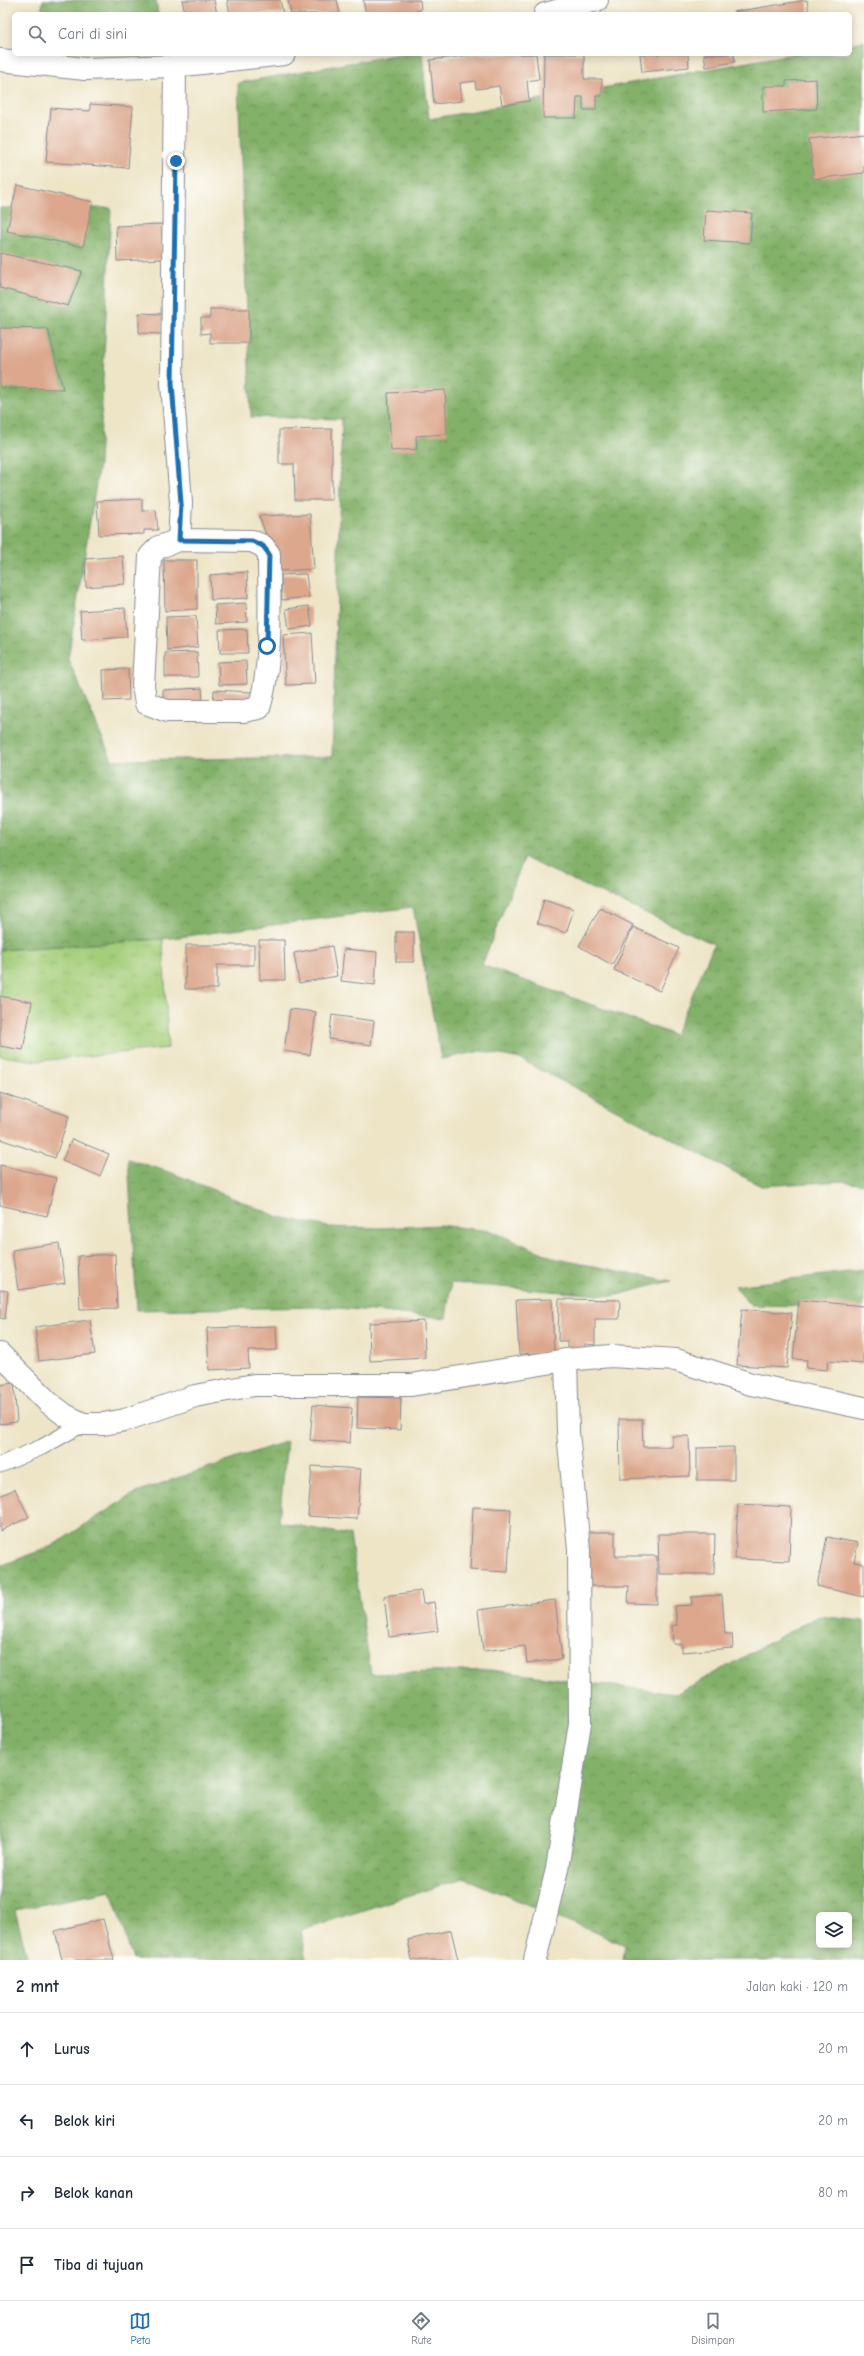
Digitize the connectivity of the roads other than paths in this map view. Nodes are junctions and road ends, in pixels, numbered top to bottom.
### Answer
1 (597, 0) edge
2 (552, 12) edge
3 (266, 56) edge
4 (0, 60) edge
5 (175, 66) junction
6 (179, 540) junction
7 (0, 1354) edge
8 (566, 1360) junction
9 (864, 1408) edge
10 (83, 1424) junction
11 (0, 1465) edge
12 (535, 1960) edge

1 - 2 street
3 - 5 street
4 - 5 street
5 - 6 street
6 - 6 street
7 - 10 street
8 - 9 street
8 - 10 street
8 - 12 street
10 - 11 lane

